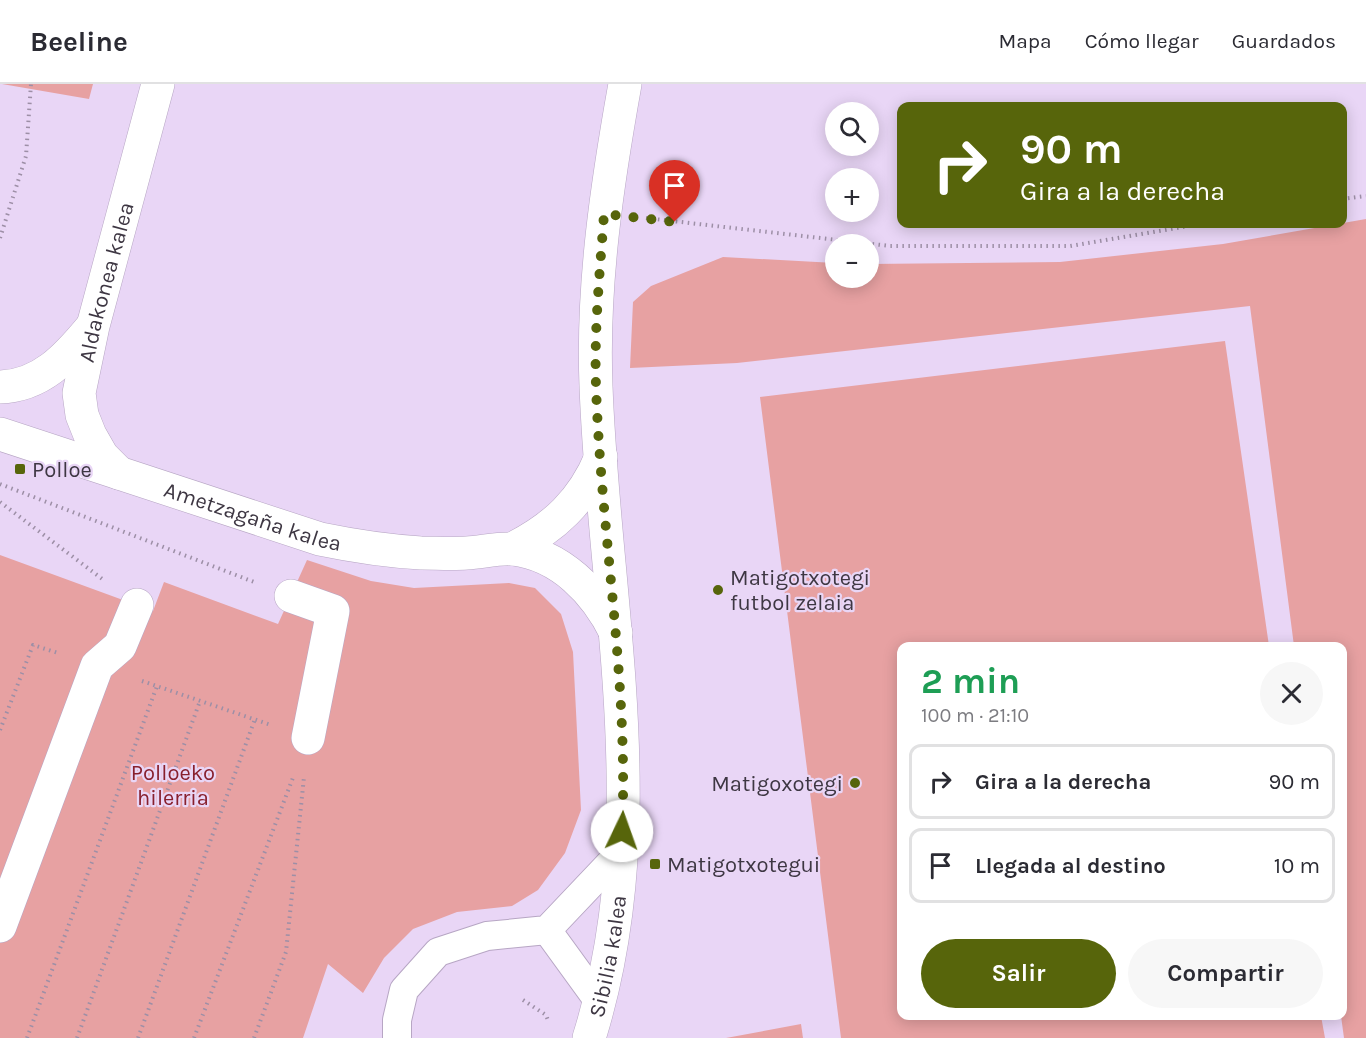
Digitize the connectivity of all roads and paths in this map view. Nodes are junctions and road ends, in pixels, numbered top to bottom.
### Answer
1 (32, 84) edge
2 (158, 84) edge
3 (625, 84) edge
4 (1366, 196) edge
5 (1347, 198) edge
6 (604, 214) junction
7 (1177, 228) edge
8 (0, 238) edge
9 (93, 326) junction
10 (0, 387) edge
11 (0, 434) edge
12 (601, 457) junction
13 (119, 473) junction
14 (0, 484) edge
15 (0, 502) edge
16 (512, 549) junction
17 (291, 596) joint
18 (137, 605) joint
19 (616, 633) junction
20 (97, 666) junction
21 (157, 686) junction
22 (200, 701) junction
23 (255, 719) junction
24 (1, 723) edge
25 (0, 730) edge
26 (309, 738) junction
27 (621, 852) junction
28 (0, 926) edge
29 (547, 930) junction
30 (523, 1000) dead end
31 (600, 1003) junction
32 (551, 1030) dead end
33 (27, 1038) edge
34 (77, 1038) edge
35 (138, 1038) edge
36 (194, 1038) edge
37 (254, 1038) edge
38 (397, 1038) edge
39 (589, 1038) edge

1 - 8 path
2 - 9 street, Aldakonea kalea
3 - 6 street, Sibilia kalea
4 - 5 path
6 - 7 path
6 - 12 street, Sibilia kalea
9 - 10 street
9 - 13 street, Aldakonea kalea
11 - 13 street, Ametzagaña kalea
12 - 16 street, Ametzagaña kalea
12 - 19 street, Sibilia kalea
13 - 16 street, Ametzagaña kalea
14 - 17 path
15 - 18 path
16 - 19 street, Ametzagaña kalea
17 - 26 street
18 - 20 street
19 - 27 street, Sibilia kalea
20 - 21 path
20 - 24 path
20 - 28 street
21 - 22 path
21 - 33 path
22 - 23 path
22 - 34 path
23 - 26 path
23 - 35 path
24 - 25 path
26 - 36 path
26 - 37 path
27 - 29 lane
27 - 31 street, Sibilia kalea
29 - 31 lane
29 - 38 lane
30 - 32 path
31 - 39 street, Sibilia kalea

